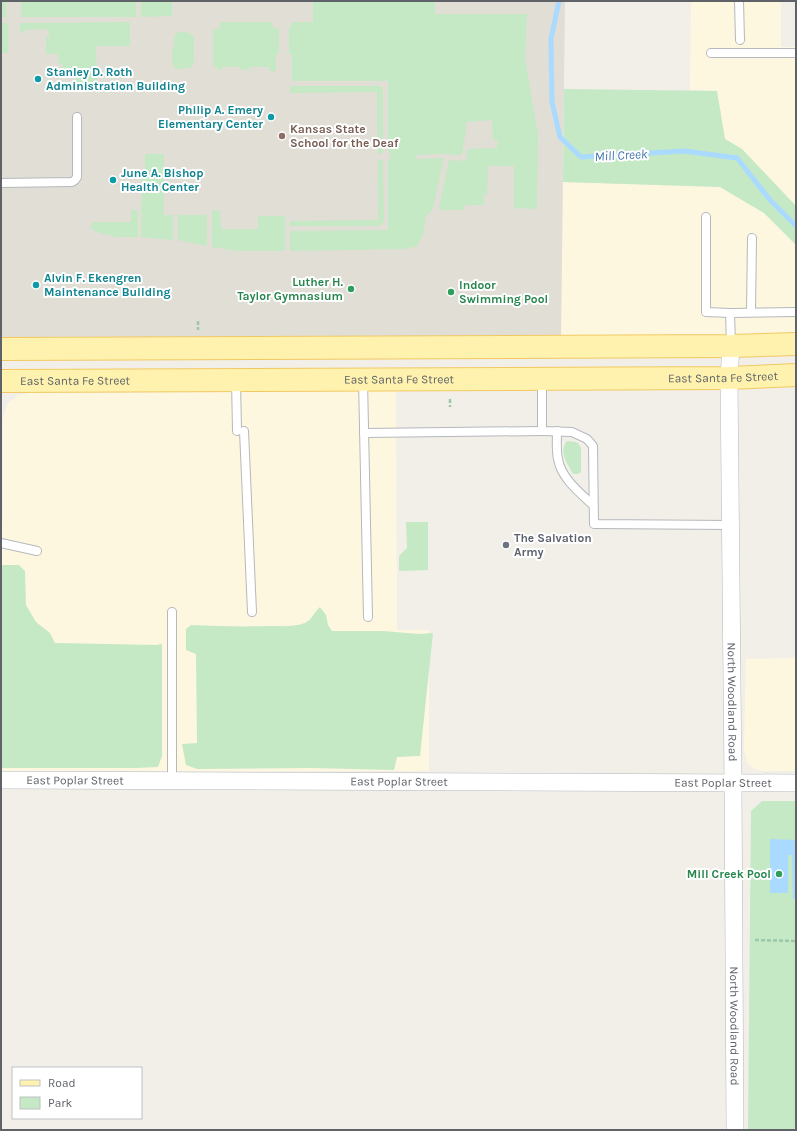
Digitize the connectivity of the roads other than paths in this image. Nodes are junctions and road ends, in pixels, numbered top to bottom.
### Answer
1 (739, 1) edge
2 (740, 40) dead end
3 (711, 53) dead end
4 (796, 53) edge
5 (77, 116) dead end
6 (1, 183) edge
7 (706, 217) dead end
8 (752, 238) dead end
9 (750, 312) junction
10 (796, 312) edge
11 (730, 313) junction
12 (796, 344) edge
13 (730, 346) junction
14 (542, 347) junction
15 (1, 349) edge
16 (796, 375) edge
17 (729, 378) junction
18 (542, 379) junction
19 (236, 380) junction
20 (363, 380) junction
21 (1, 381) edge
22 (542, 431) junction
23 (557, 431) junction
24 (364, 433) junction
25 (593, 505) junction
26 (730, 525) junction
27 (1, 543) edge
28 (37, 551) dead end
29 (172, 612) dead end
30 (252, 612) dead end
31 (368, 617) dead end
32 (1, 780) edge
33 (172, 780) junction
34 (733, 783) junction
35 (796, 783) edge
36 (735, 1130) edge

1 - 2 lane
3 - 4 lane
5 - 6 lane
7 - 11 lane
8 - 9 lane
9 - 10 lane
9 - 11 lane
11 - 13 lane
12 - 13 main road
13 - 14 main road
13 - 17 street, North Woodland Road
14 - 15 main road
14 - 18 main road
16 - 17 main road, East Santa Fe Street
17 - 18 main road, East Santa Fe Street
17 - 26 street, North Woodland Road
18 - 20 main road, East Santa Fe Street
18 - 22 lane
19 - 20 main road, East Santa Fe Street
19 - 21 main road, East Santa Fe Street
19 - 30 lane
20 - 24 lane
22 - 23 lane
22 - 24 lane
23 - 25 lane
23 - 25 lane
24 - 31 lane
25 - 26 lane
26 - 34 street, North Woodland Road
27 - 28 lane
29 - 33 lane
32 - 33 street, East Poplar Street
33 - 34 street, East Poplar Street
34 - 35 street, East Poplar Street
34 - 36 street, North Woodland Road

